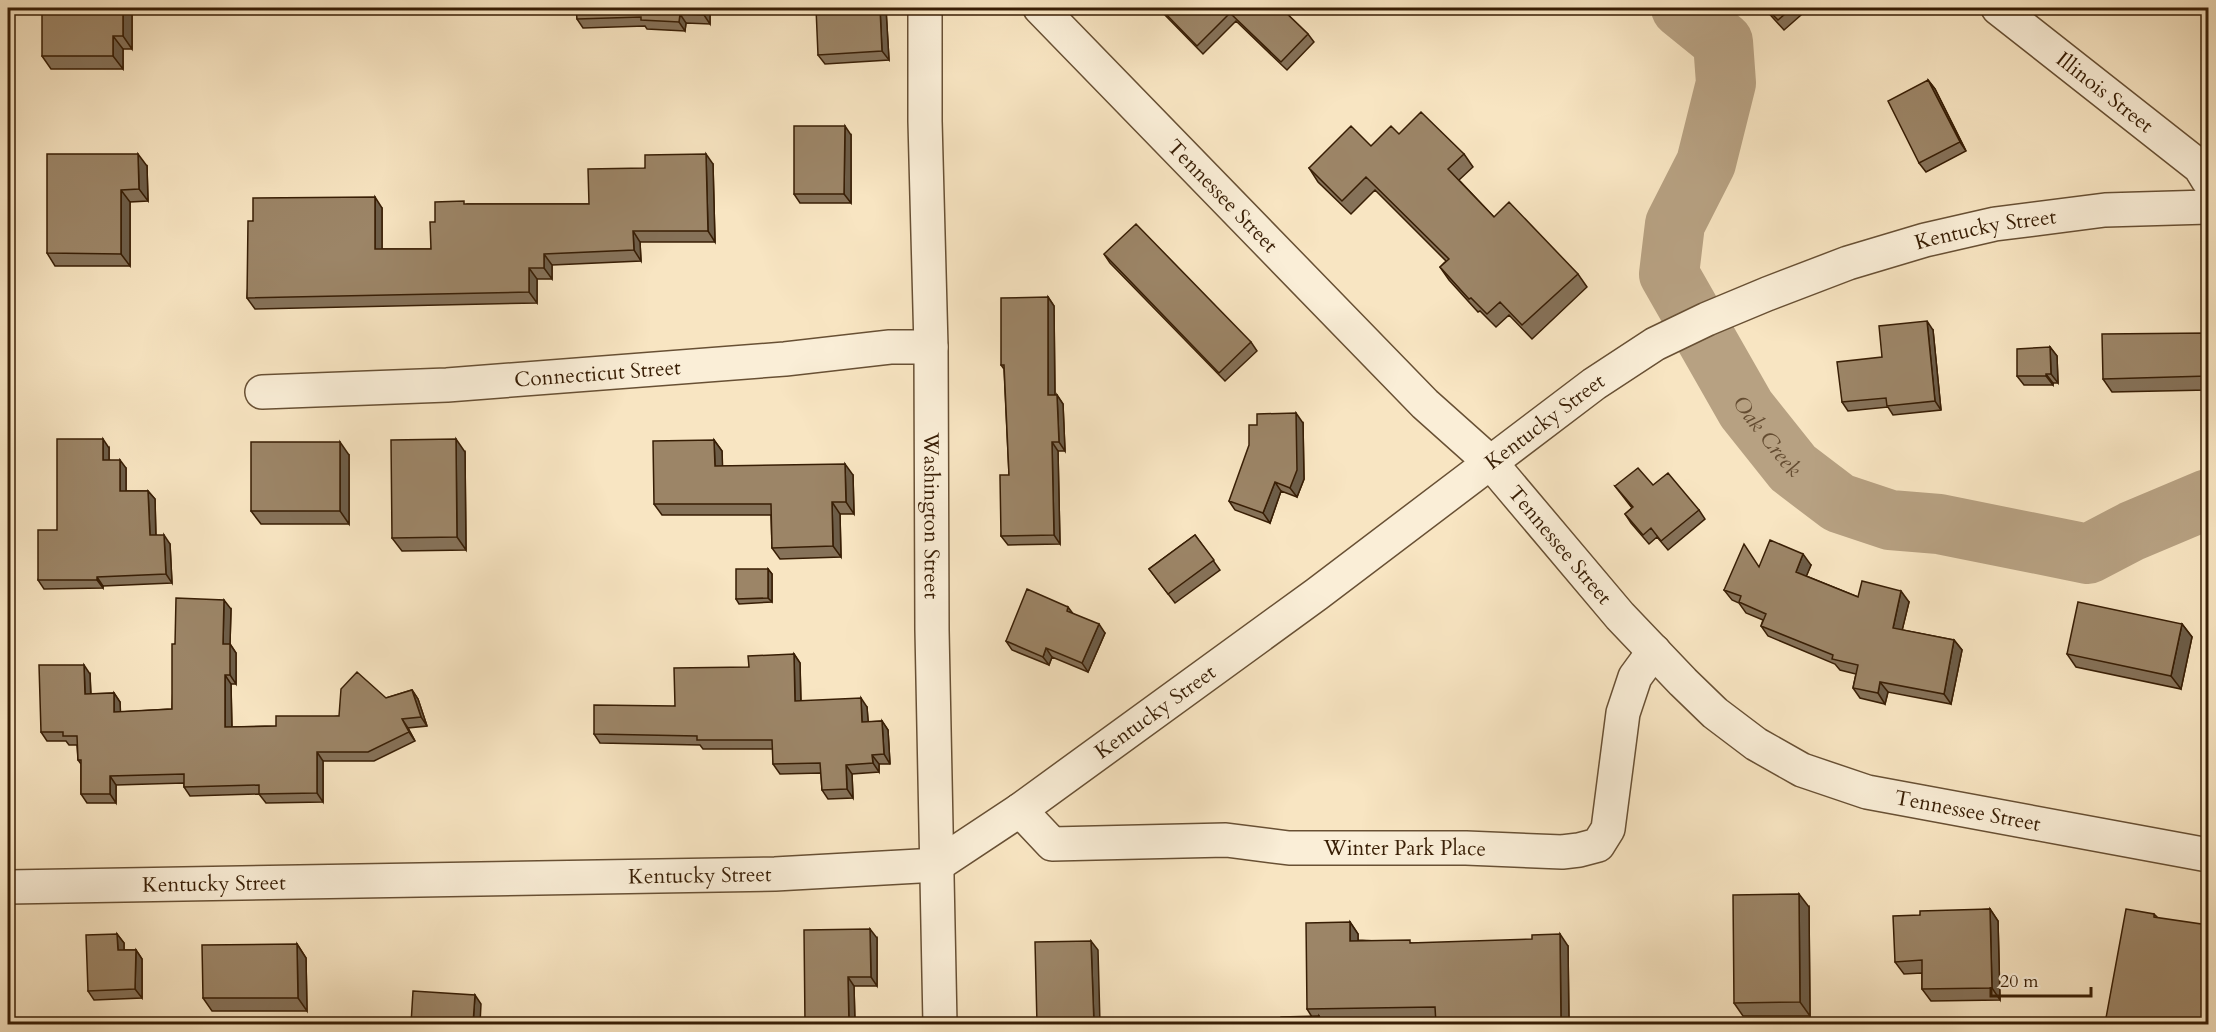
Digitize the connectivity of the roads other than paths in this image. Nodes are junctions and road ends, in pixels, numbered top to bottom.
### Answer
1 (925, 8) edge
2 (1040, 8) edge
3 (1998, 8) edge
4 (2208, 180) edge
5 (2208, 207) edge
6 (932, 347) junction
7 (262, 392) dead end
8 (1490, 462) junction
9 (1654, 651) junction
10 (1020, 810) junction
11 (2208, 855) edge
12 (938, 865) junction
13 (8, 887) edge
14 (940, 1024) edge

1 - 6 street, Washington Street
2 - 8 street, Tennessee Street
3 - 4 street, Illinois Street
5 - 8 street, Kentucky Street
6 - 7 street, Connecticut Street
6 - 12 street, Washington Street
8 - 9 street, Tennessee Street
8 - 10 street, Kentucky Street
9 - 10 street, Winter Park Place
9 - 11 street, Tennessee Street
10 - 12 street, Kentucky Street
12 - 13 street, Kentucky Street
12 - 14 street, Washington Street

